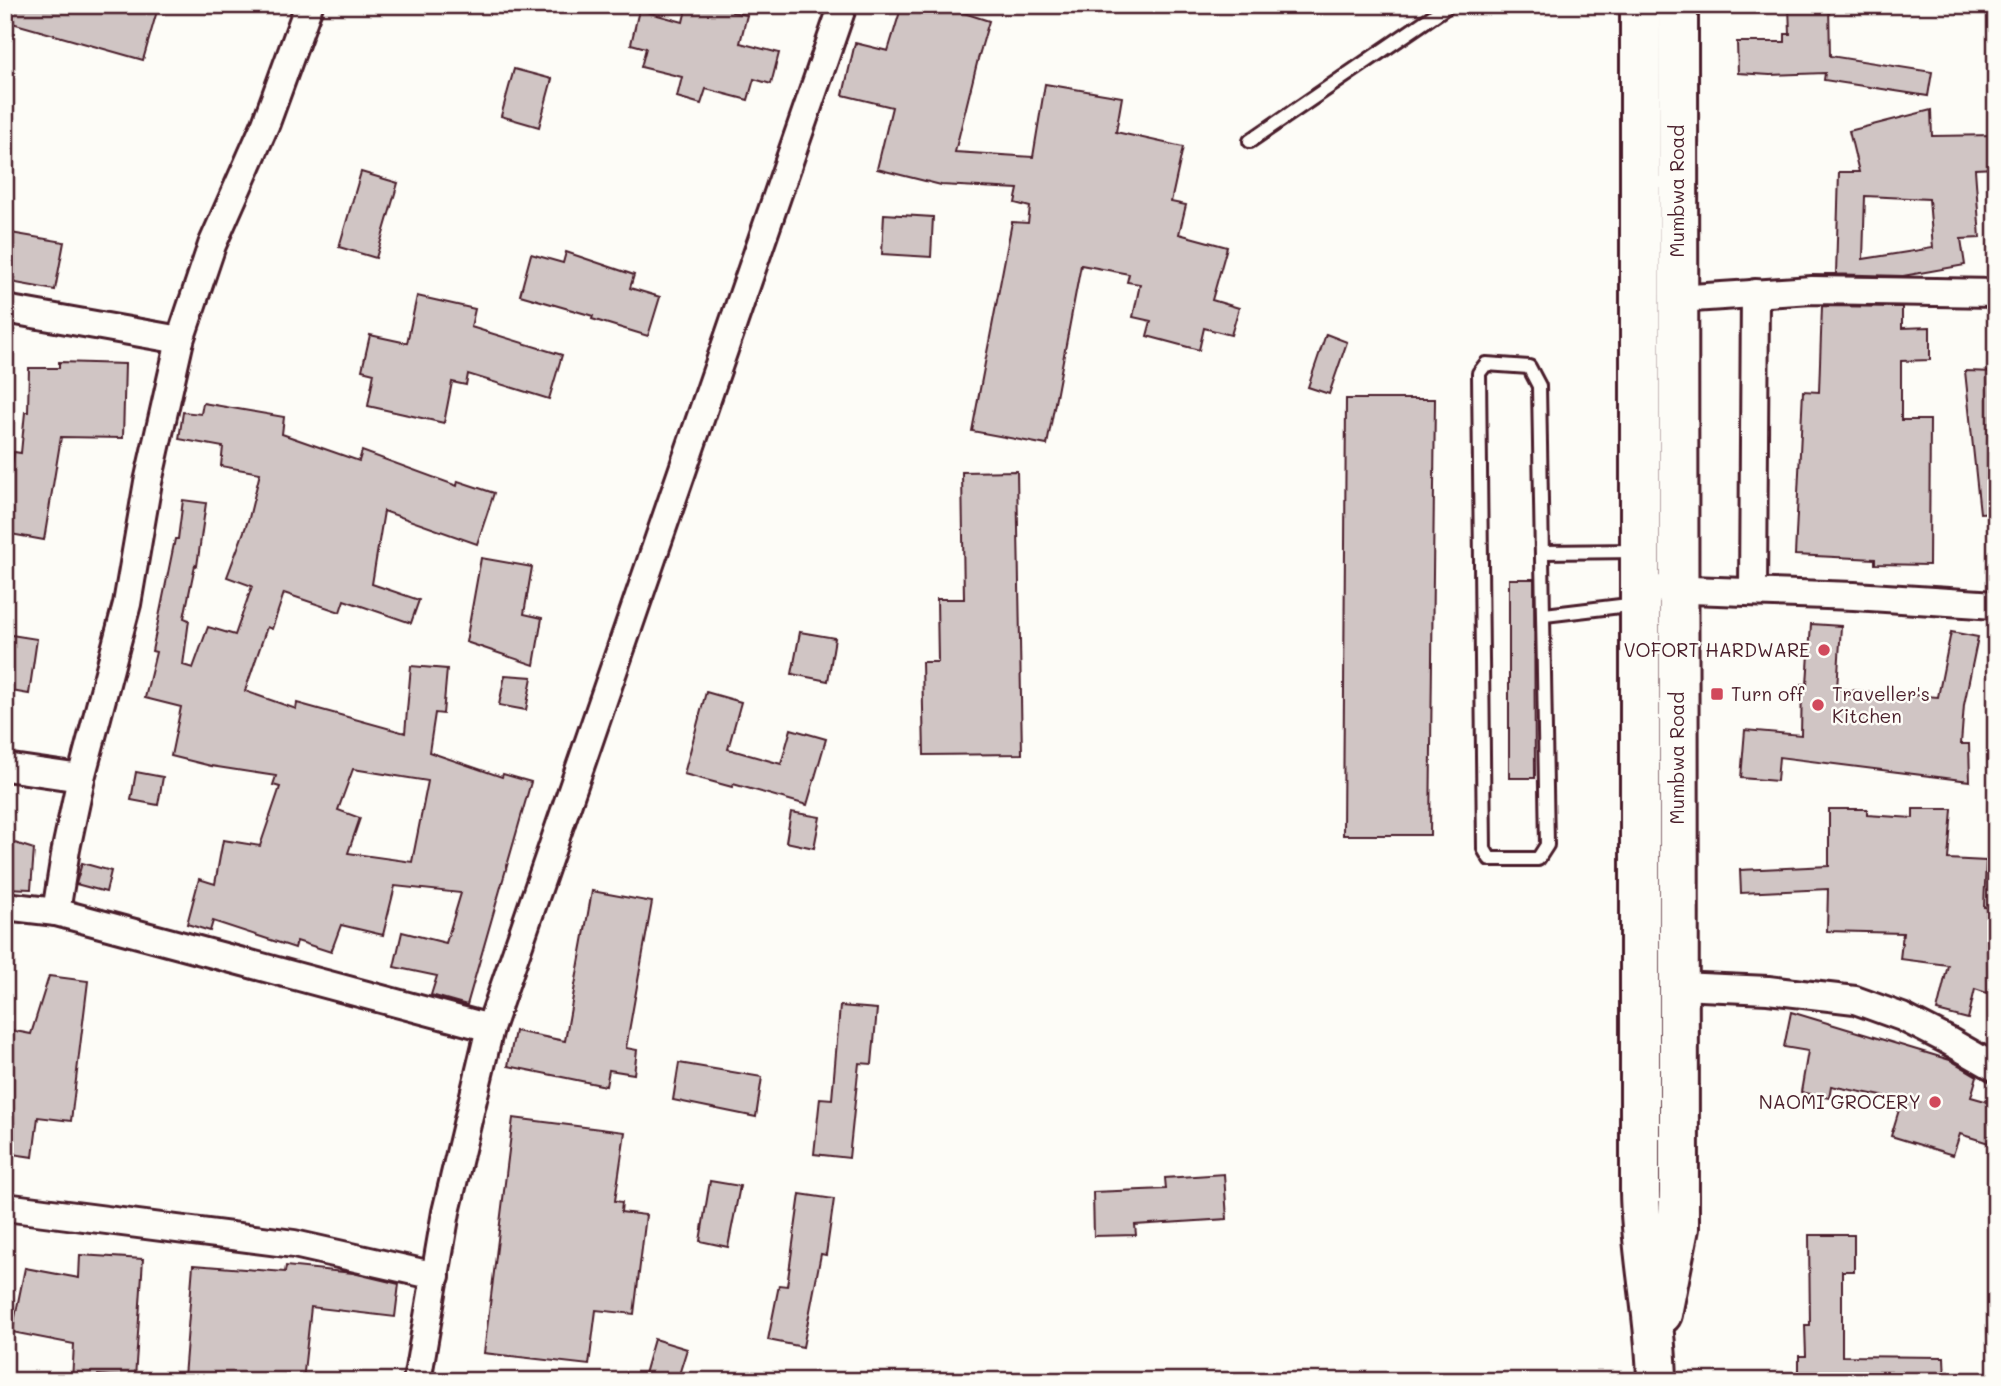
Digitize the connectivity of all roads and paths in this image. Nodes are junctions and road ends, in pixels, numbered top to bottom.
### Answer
1 (309, 5) edge
2 (843, 5) edge
3 (1449, 5) edge
4 (1640, 5) edge
5 (1678, 5) edge
6 (1250, 141) dead end
7 (1755, 293) junction
8 (1996, 293) edge
9 (1677, 299) junction
10 (5, 309) edge
11 (180, 340) junction
12 (1641, 551) junction
13 (1542, 552) junction
14 (1753, 592) junction
15 (1653, 593) junction
16 (1996, 605) edge
17 (1545, 615) junction
18 (5, 767) edge
19 (81, 778) junction
20 (5, 906) edge
21 (56, 912) junction
22 (1679, 986) junction
23 (491, 1028) junction
24 (1996, 1068) edge
25 (5, 1207) edge
26 (436, 1276) junction
27 (1656, 1340) junction
28 (417, 1381) edge
29 (1657, 1381) edge

1 - 11 street
2 - 23 street
3 - 6 lane
4 - 12 main road, Mumbwa Road
5 - 9 main road, Mumbwa Road
7 - 8 street
7 - 9 street
7 - 14 street
9 - 15 main road, Mumbwa Road
10 - 11 street
11 - 19 street
12 - 13 lane
12 - 15 main road, Mumbwa Road
13 - 17 lane
13 - 17 lane
14 - 15 street
14 - 16 street
15 - 17 lane
15 - 22 main road, Mumbwa Road
15 - 27 main road, Mumbwa Road
18 - 19 street
19 - 21 street
20 - 21 street
21 - 23 street
22 - 24 street
22 - 27 main road, Mumbwa Road
23 - 26 street
25 - 26 street
26 - 28 street
27 - 29 main road, Mumbwa Road

